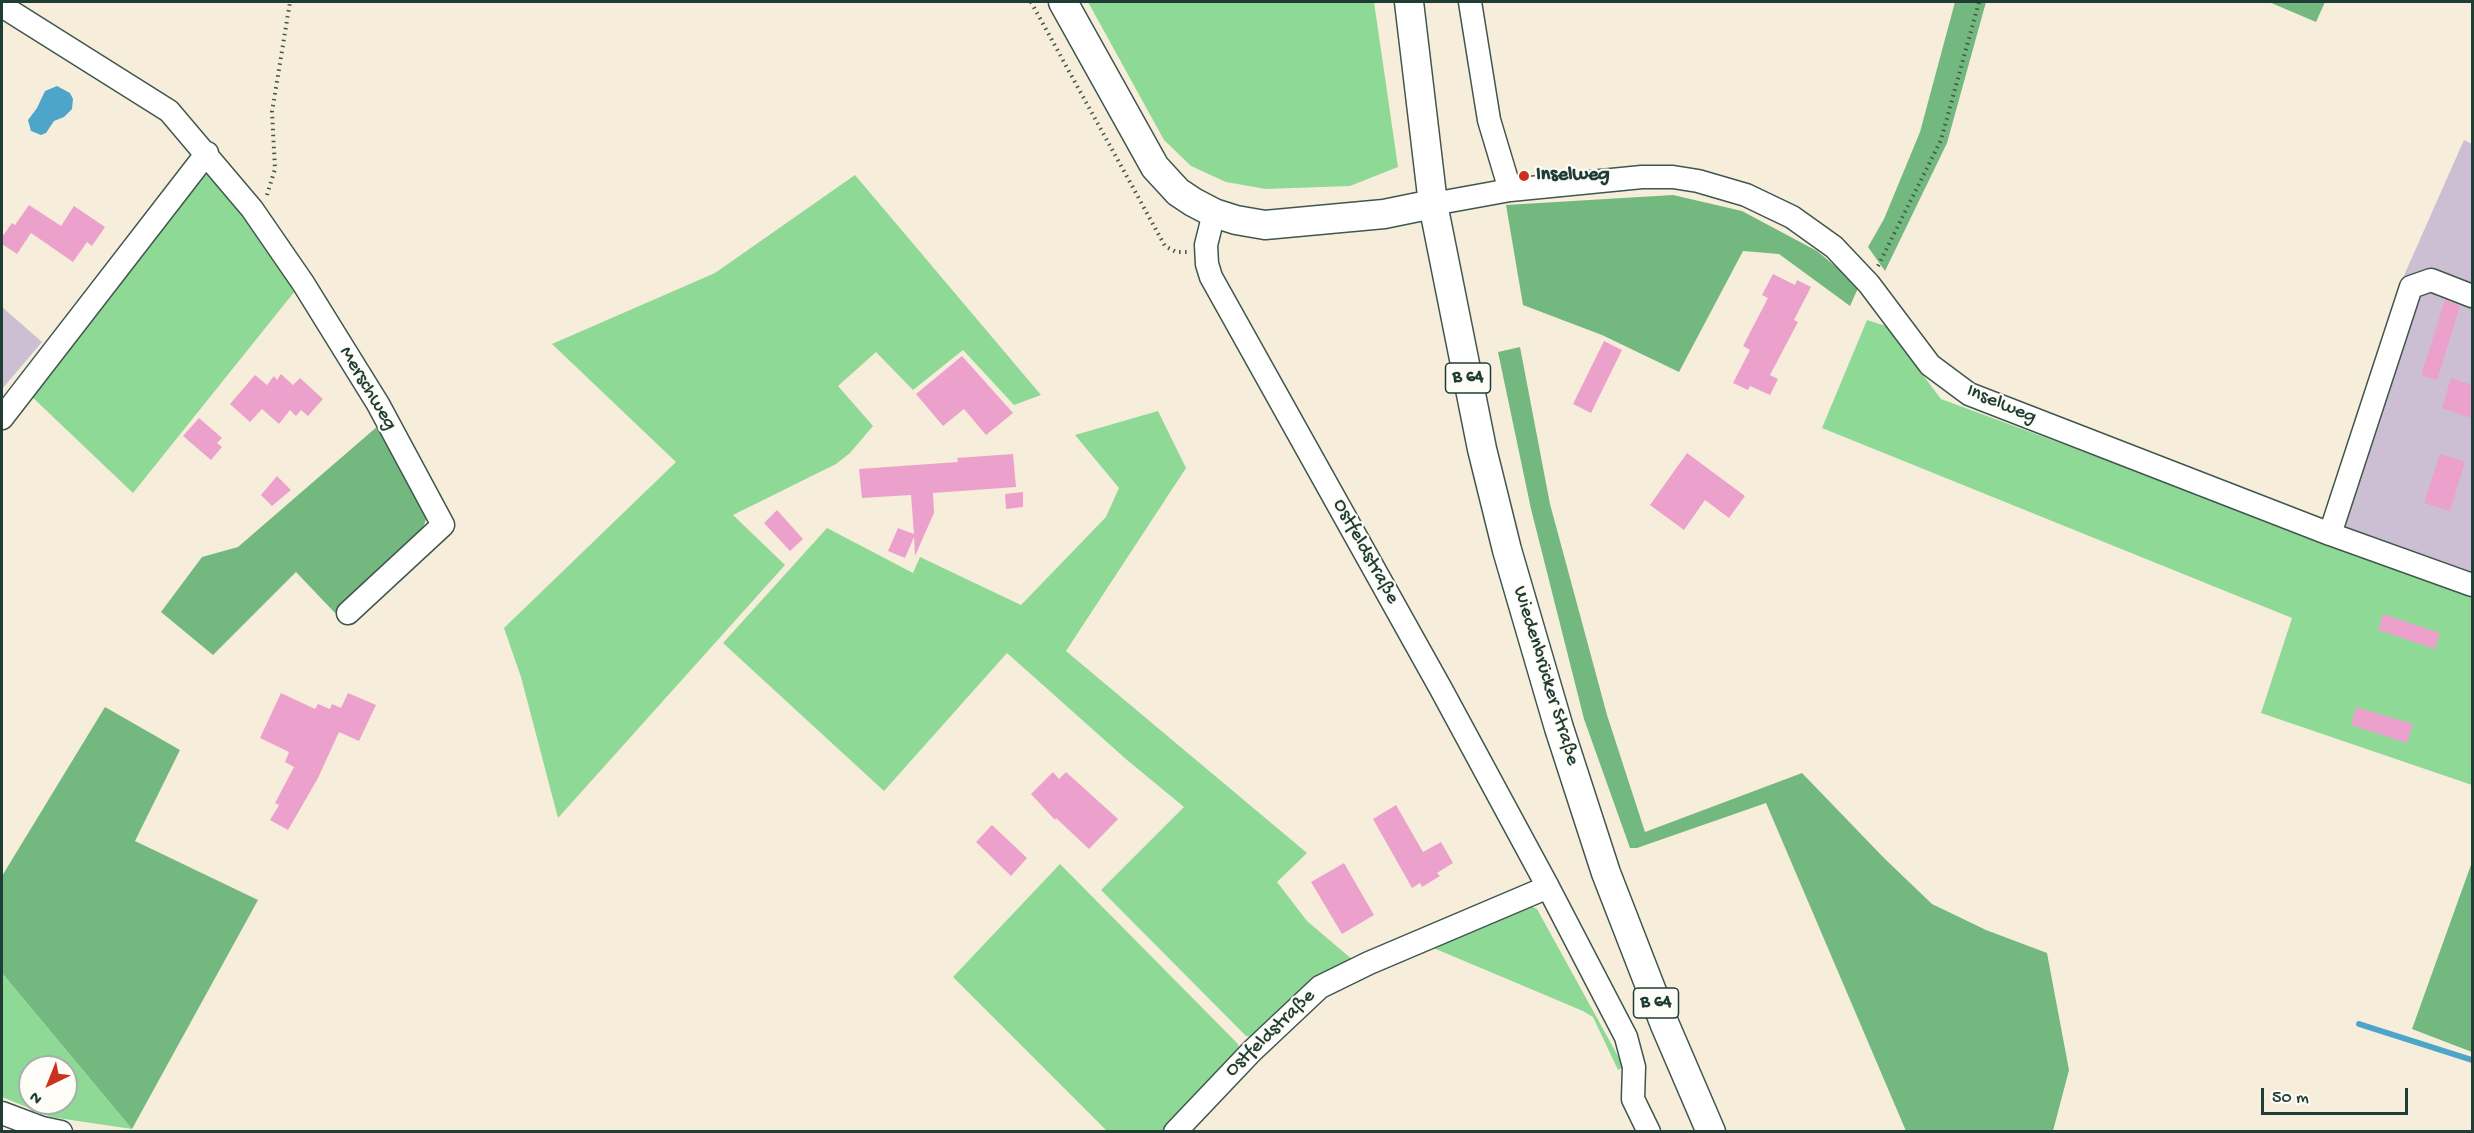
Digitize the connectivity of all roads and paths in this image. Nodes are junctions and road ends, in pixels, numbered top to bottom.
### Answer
1 (290, 2) edge
2 (1031, 2) edge
3 (1063, 2) edge
4 (1409, 2) edge
5 (1470, 2) edge
6 (1979, 2) edge
7 (2, 6) edge
8 (207, 153) junction
9 (1510, 190) junction
10 (1434, 204) junction
11 (252, 209) junction
12 (1214, 213) junction
13 (1206, 253) junction
14 (1869, 284) junction
15 (2472, 296) edge
16 (2, 418) edge
17 (2330, 534) junction
18 (2472, 585) edge
19 (348, 613) dead end
20 (1548, 887) junction
21 (2, 1113) edge
22 (61, 1131) edge
23 (1175, 1131) edge
24 (1649, 1131) edge
25 (1711, 1131) edge

1 - 11 path
2 - 13 path
3 - 12 main road
4 - 10 main road, Wiedenbrücker Straße / B 64
5 - 9 street
6 - 14 path
7 - 8 street, Merschweg
8 - 11 street, Merschweg
8 - 16 street
9 - 10 street, Inselweg
9 - 14 street, Inselweg
10 - 12 main road
10 - 25 main road, Wiedenbrücker Straße / B 64
11 - 19 street, Merschweg
12 - 13 street, Ostfeldstraße
13 - 20 street, Ostfeldstraße
14 - 17 street, Inselweg
15 - 17 street
17 - 18 street, Inselweg
20 - 23 street, Ostfeldstraße
20 - 24 street, Ostfeldstraße
21 - 22 street

